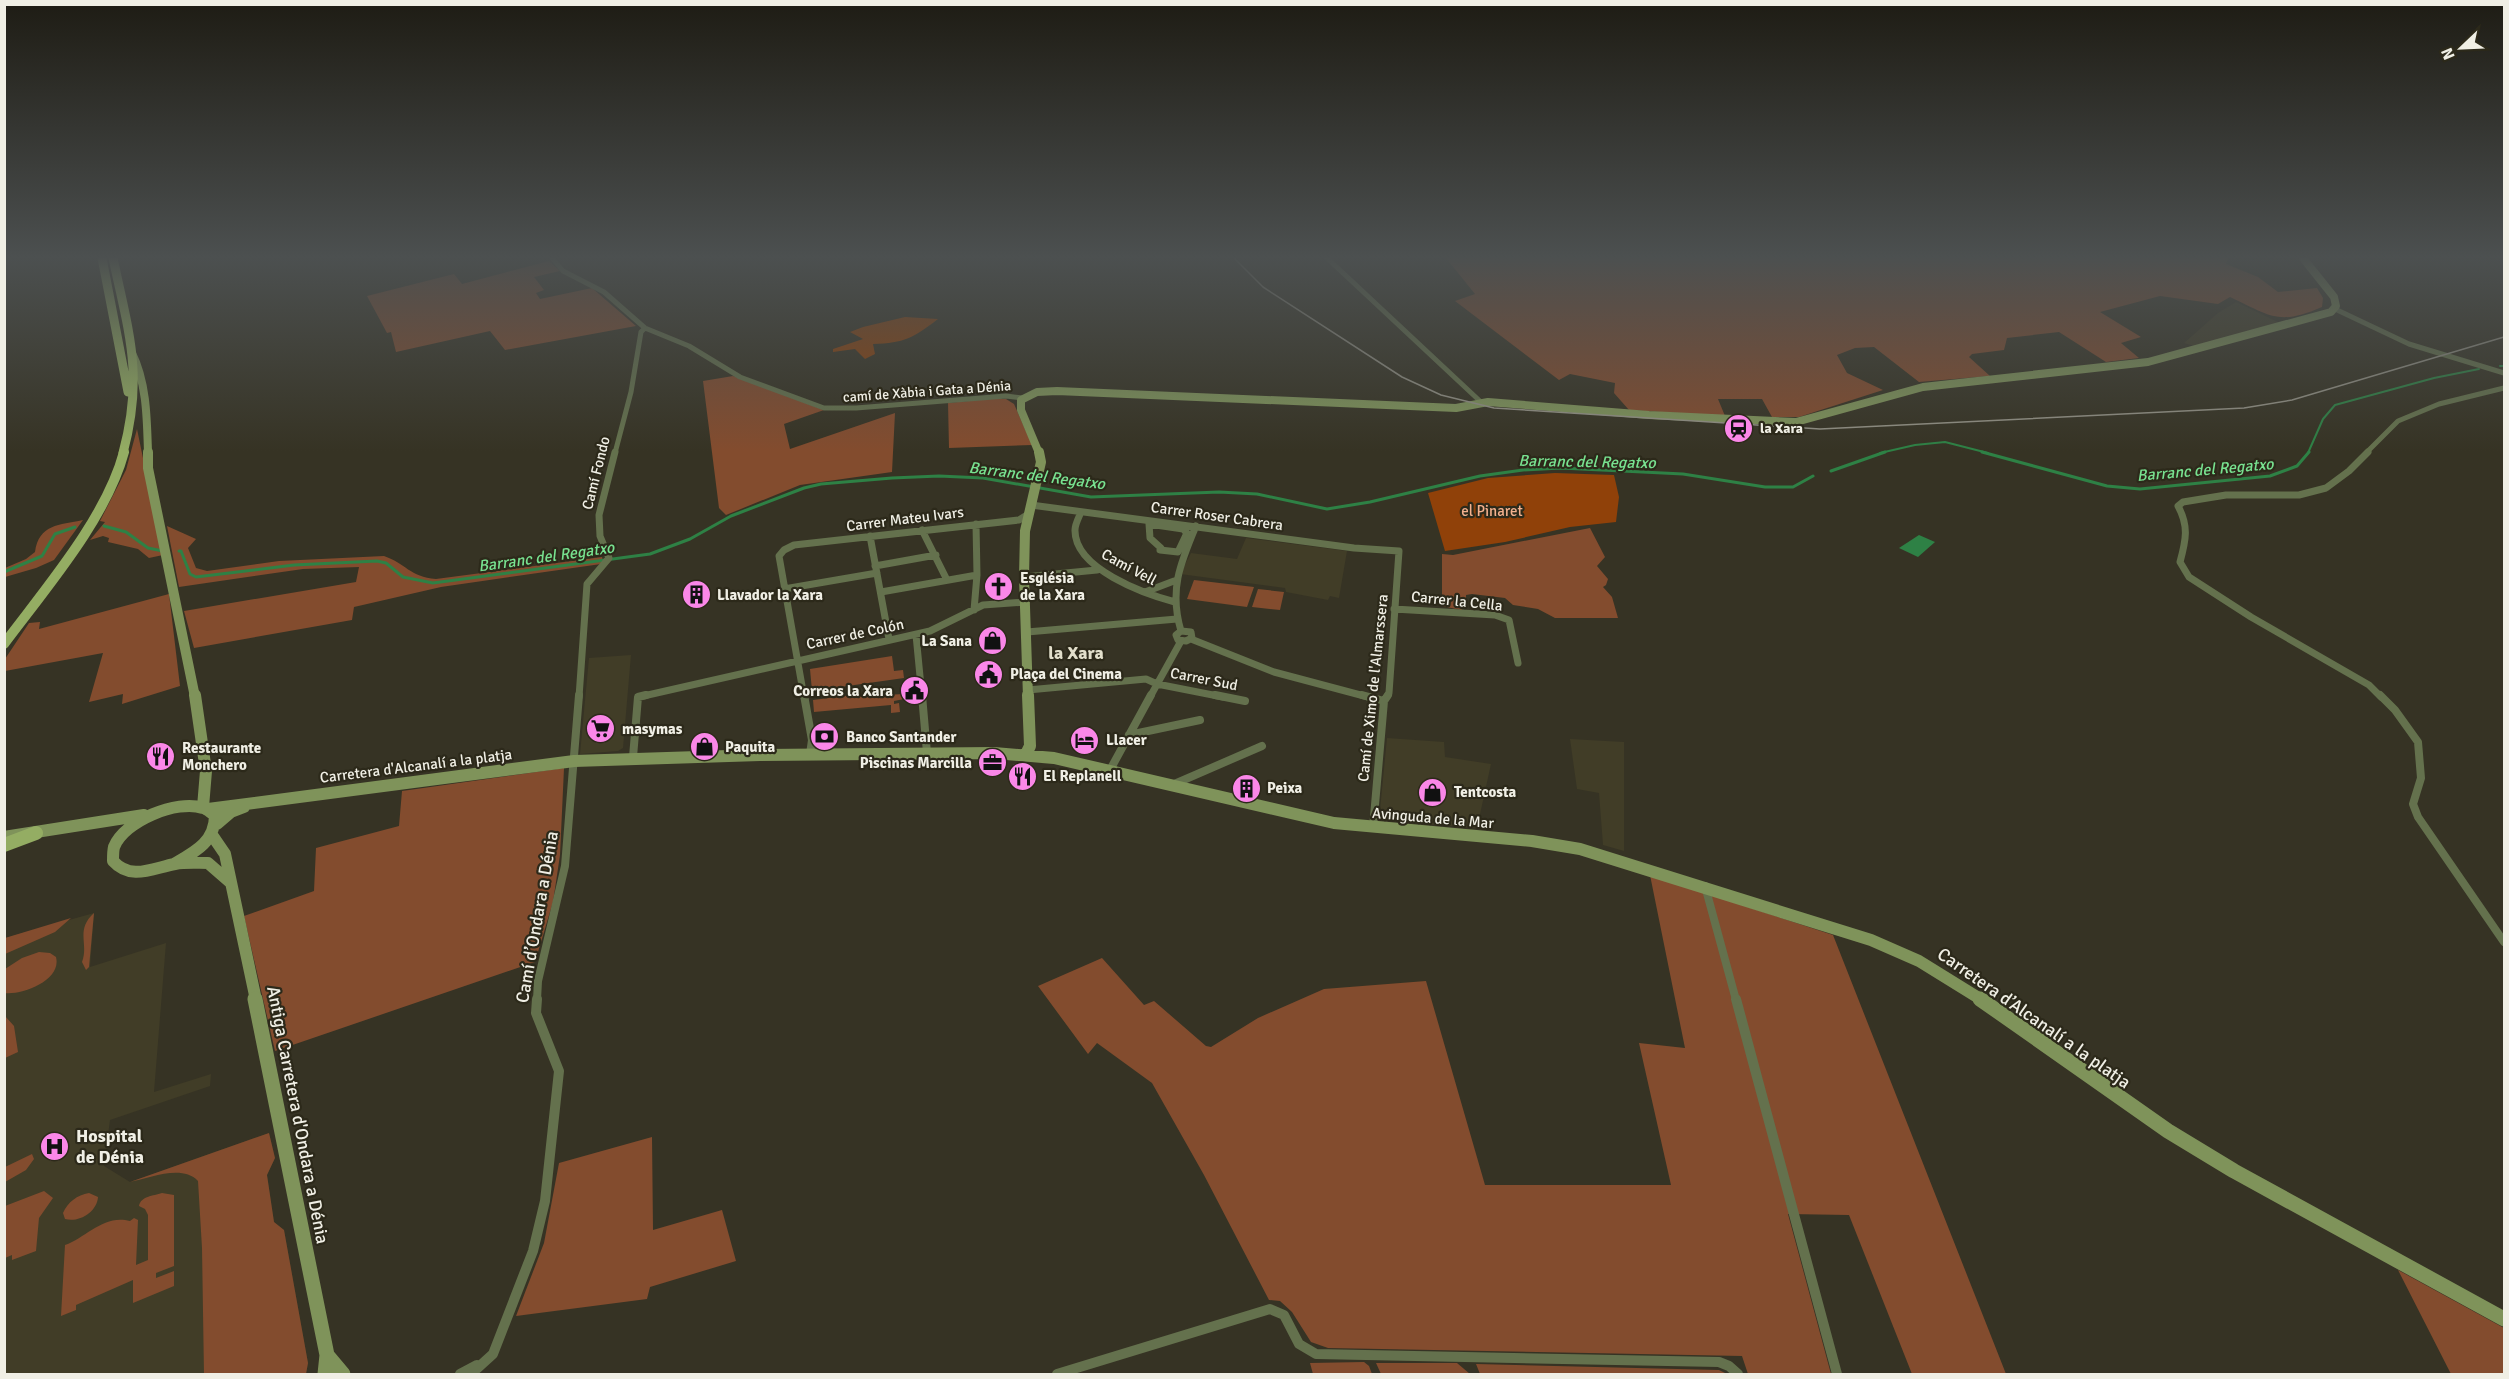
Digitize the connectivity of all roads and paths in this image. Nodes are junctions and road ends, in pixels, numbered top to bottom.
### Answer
1 (115, 322) edge
2 (126, 322) edge
3 (639, 322) edge
4 (1397, 322) edge
5 (2298, 322) edge
6 (2366, 322) edge
7 (645, 328) junction
8 (132, 354) junction
9 (2505, 373) edge
10 (2505, 388) edge
11 (1023, 398) junction
12 (1482, 402) junction
13 (131, 414) junction
14 (1032, 500) junction
15 (1081, 512) junction
16 (1016, 520) joint
17 (1026, 521) junction
18 (976, 524) junction
19 (1196, 526) junction
20 (1183, 529) joint
21 (922, 530) junction
22 (870, 536) junction
23 (1399, 551) joint
24 (936, 555) junction
25 (67, 559) junction
26 (876, 569) junction
27 (1097, 570) dead end
28 (977, 575) junction
29 (1024, 577) junction
30 (947, 580) junction
31 (1174, 582) junction
32 (784, 589) junction
33 (881, 592) junction
34 (1145, 592) junction
35 (1026, 602) junction
36 (1175, 602) junction
37 (1394, 609) junction
38 (974, 610) junction
39 (1177, 619) junction
40 (1181, 631) junction
41 (1027, 632) junction
42 (4, 634) edge
43 (916, 635) junction
44 (889, 639) junction
45 (1191, 639) junction
46 (1181, 641) junction
47 (4, 644) edge
48 (799, 659) junction
49 (1518, 663) dead end
50 (1157, 684) junction
51 (1028, 690) junction
52 (1245, 701) dead end
53 (1384, 701) junction
54 (1200, 720) dead end
55 (1129, 735) junction
56 (1262, 746) dead end
57 (927, 753) junction
58 (810, 754) junction
59 (1026, 754) junction
60 (633, 757) junction
61 (574, 761) junction
62 (1110, 770) junction
63 (206, 782) junction
64 (1172, 785) junction
65 (261, 801) junction
66 (177, 807) junction
67 (205, 808) junction
68 (156, 813) junction
69 (103, 823) junction
70 (1372, 828) junction
71 (214, 829) junction
72 (36, 833) junction
73 (4, 837) edge
74 (119, 839) junction
75 (1505, 839) joint
76 (4, 845) edge
77 (174, 864) junction
78 (232, 883) junction
79 (1705, 886) junction
80 (2505, 942) edge
81 (2505, 1319) edge
82 (493, 1354) junction
83 (327, 1355) junction
84 (325, 1374) edge
85 (344, 1374) edge
86 (460, 1374) edge
87 (471, 1374) edge
88 (1057, 1374) edge
89 (1738, 1374) edge
90 (1837, 1374) edge

1 - 13 main road
2 - 8 main road
3 - 7 street, camí de Xàbia i Gata a Dénia
4 - 12 street
5 - 12 main road
6 - 9 street
7 - 11 street, camí de Xàbia i Gata a Dénia
7 - 61 street, Camí Fondo
8 - 13 main road
8 - 63 main road
10 - 80 street
11 - 12 main road
11 - 14 main road
13 - 25 main road
14 - 15 street, Carrer Roser Cabrera
14 - 17 main road
15 - 19 street, Carrer Roser Cabrera
15 - 34 street, Camí Vell
16 - 17 main road
16 - 18 street, Carrer Mateu Ivars
17 - 29 main road
18 - 21 street, Carrer Mateu Ivars
18 - 28 street
19 - 23 street, Carrer Roser Cabrera
19 - 31 street
20 - 20 street
21 - 22 street, Carrer Mateu Ivars
21 - 24 street
22 - 26 street
22 - 32 street, Carrer Mateu Ivars
23 - 37 street, Camí de Ximo de l'Almarssera
24 - 26 street
24 - 30 street
25 - 42 main road
25 - 47 main road
26 - 32 street
26 - 33 street
27 - 29 street
28 - 30 street
28 - 38 street
29 - 35 main road
30 - 33 street
31 - 34 street
31 - 36 street
32 - 48 street
33 - 44 street
34 - 36 street, Camí Vell
35 - 38 street, Carrer de Colón
35 - 41 main road
36 - 39 street
37 - 49 street, Carrer la Cella
37 - 53 street, Camí de Ximo de l'Almarssera
38 - 43 street, Carrer de Colón
39 - 40 street
39 - 41 street
40 - 45 street
40 - 46 street
41 - 51 main road
43 - 44 street, Carrer de Colón
43 - 57 street
44 - 48 street, Carrer de Colón
45 - 46 street
45 - 53 street
46 - 50 street
48 - 58 street
48 - 60 street, Carrer de Colón
50 - 51 street, Carrer Sud
50 - 52 street, Carrer Sud
50 - 55 street
51 - 59 main road
53 - 70 street, Camí de Ximo de l'Almarssera
54 - 55 street
55 - 62 street
56 - 64 street
57 - 58 main road, Avinguda de la Mar
57 - 59 main road, Avinguda de la Mar
58 - 60 main road, Avinguda de la Mar
59 - 62 main road, Avinguda de la Mar
60 - 61 main road, Avinguda de la Mar
61 - 65 main road, Carretera d'Alcanalí a la platja
61 - 82 street, Camí d’Ondara a Dénia
62 - 64 main road, Avinguda de la Mar
63 - 66 main road
63 - 67 main road
64 - 70 main road, Avinguda de la Mar
65 - 67 main road, Carretera d'Alcanalí a la platja
65 - 71 main road, Carretera d'Alcanalí a la platja
66 - 67 main road, Carretera d'Alcanalí a la platja
66 - 68 main road
67 - 71 main road, Antiga Carretera d'Ondara a Dénia
68 - 69 main road
68 - 74 main road
69 - 72 main road
69 - 74 main road
70 - 75 main road, Avinguda de la Mar
71 - 77 main road, Carretera d'Alcanalí a la platja
71 - 78 main road, Antiga Carretera d'Ondara a Dénia
72 - 73 main road
72 - 76 main road
74 - 77 main road
75 - 79 main road, Carretera d’Alcanalí a la platja
77 - 78 main road
78 - 83 main road, Antiga Carretera d'Ondara a Dénia
79 - 81 main road, Carretera d’Alcanalí a la platja
79 - 90 street
82 - 86 street
82 - 87 street
83 - 84 main road, Antiga Carretera d'Ondara a Dénia
83 - 85 main road
88 - 89 street

